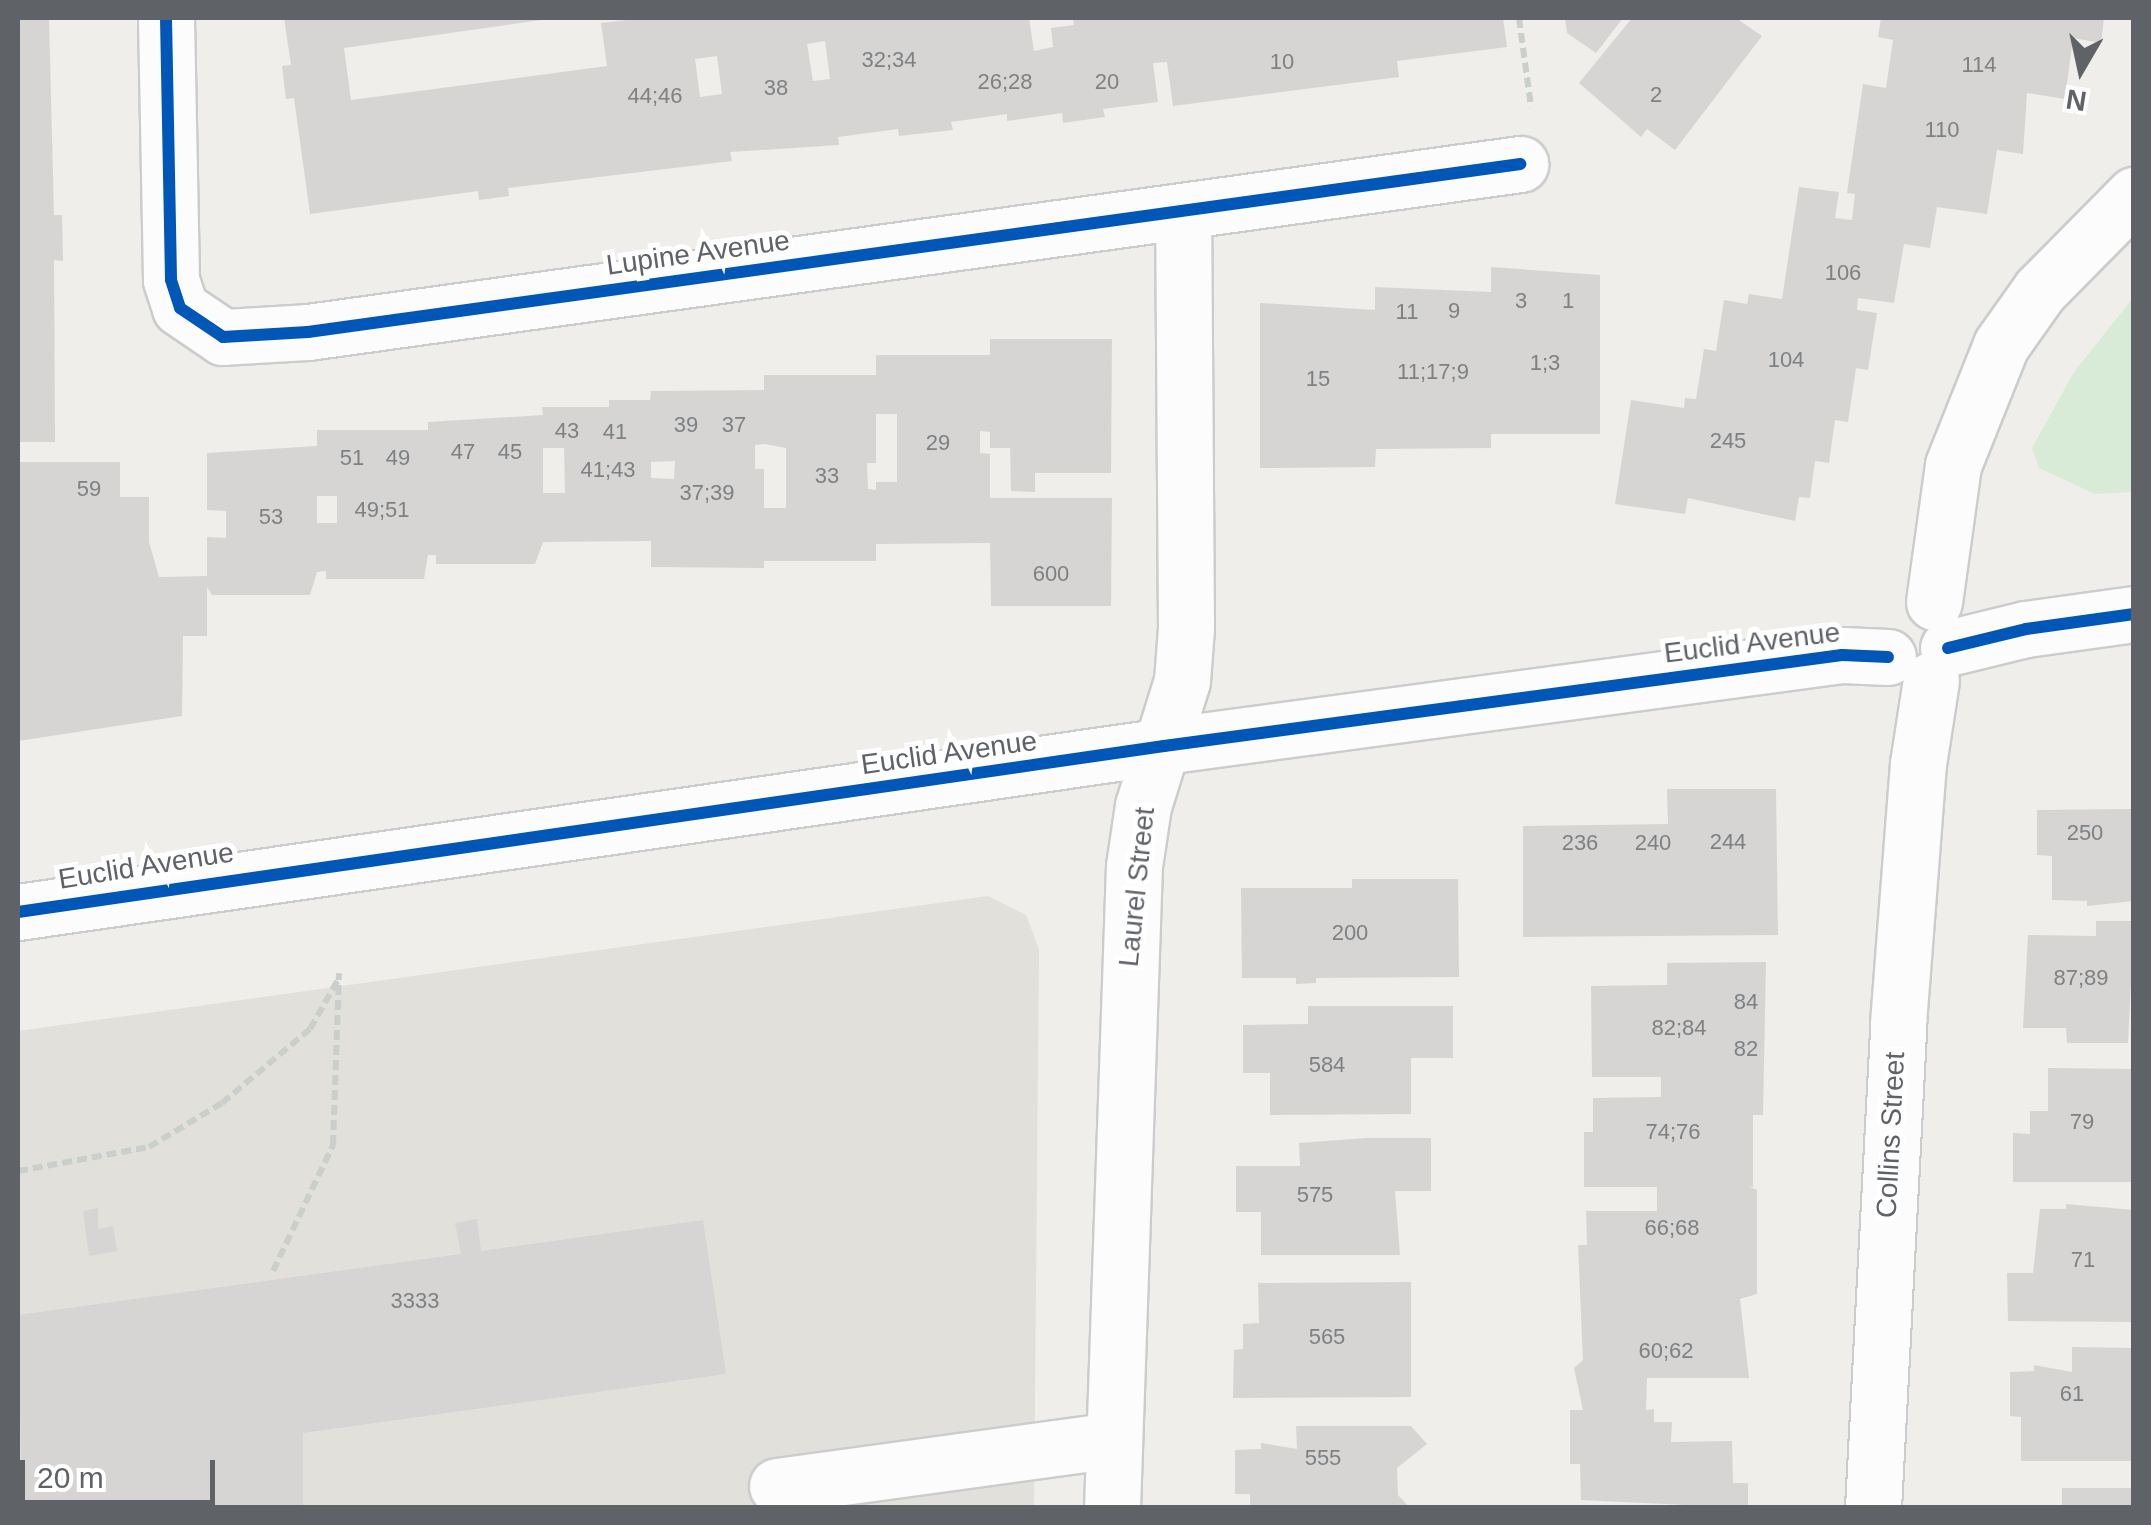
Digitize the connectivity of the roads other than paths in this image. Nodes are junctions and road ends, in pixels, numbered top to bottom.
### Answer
1 (166, 18) edge
2 (1520, 164) dead end
3 (2134, 195) edge
4 (1184, 211) junction
5 (2134, 614) edge
6 (1908, 642) junction
7 (1164, 746) junction
8 (18, 912) edge
9 (1112, 1440) junction
10 (777, 1486) dead end
11 (1112, 1508) edge
12 (1873, 1508) edge

1 - 4 street, Lupine Avenue
2 - 4 street, Lupine Avenue
3 - 6 street, Collins Street
4 - 7 street, Laurel Street
5 - 6 street, Euclid Avenue
6 - 7 street, Euclid Avenue
6 - 12 street, Collins Street
7 - 8 street, Euclid Avenue
7 - 9 street, Laurel Street
9 - 10 street
9 - 11 street, Laurel Street

